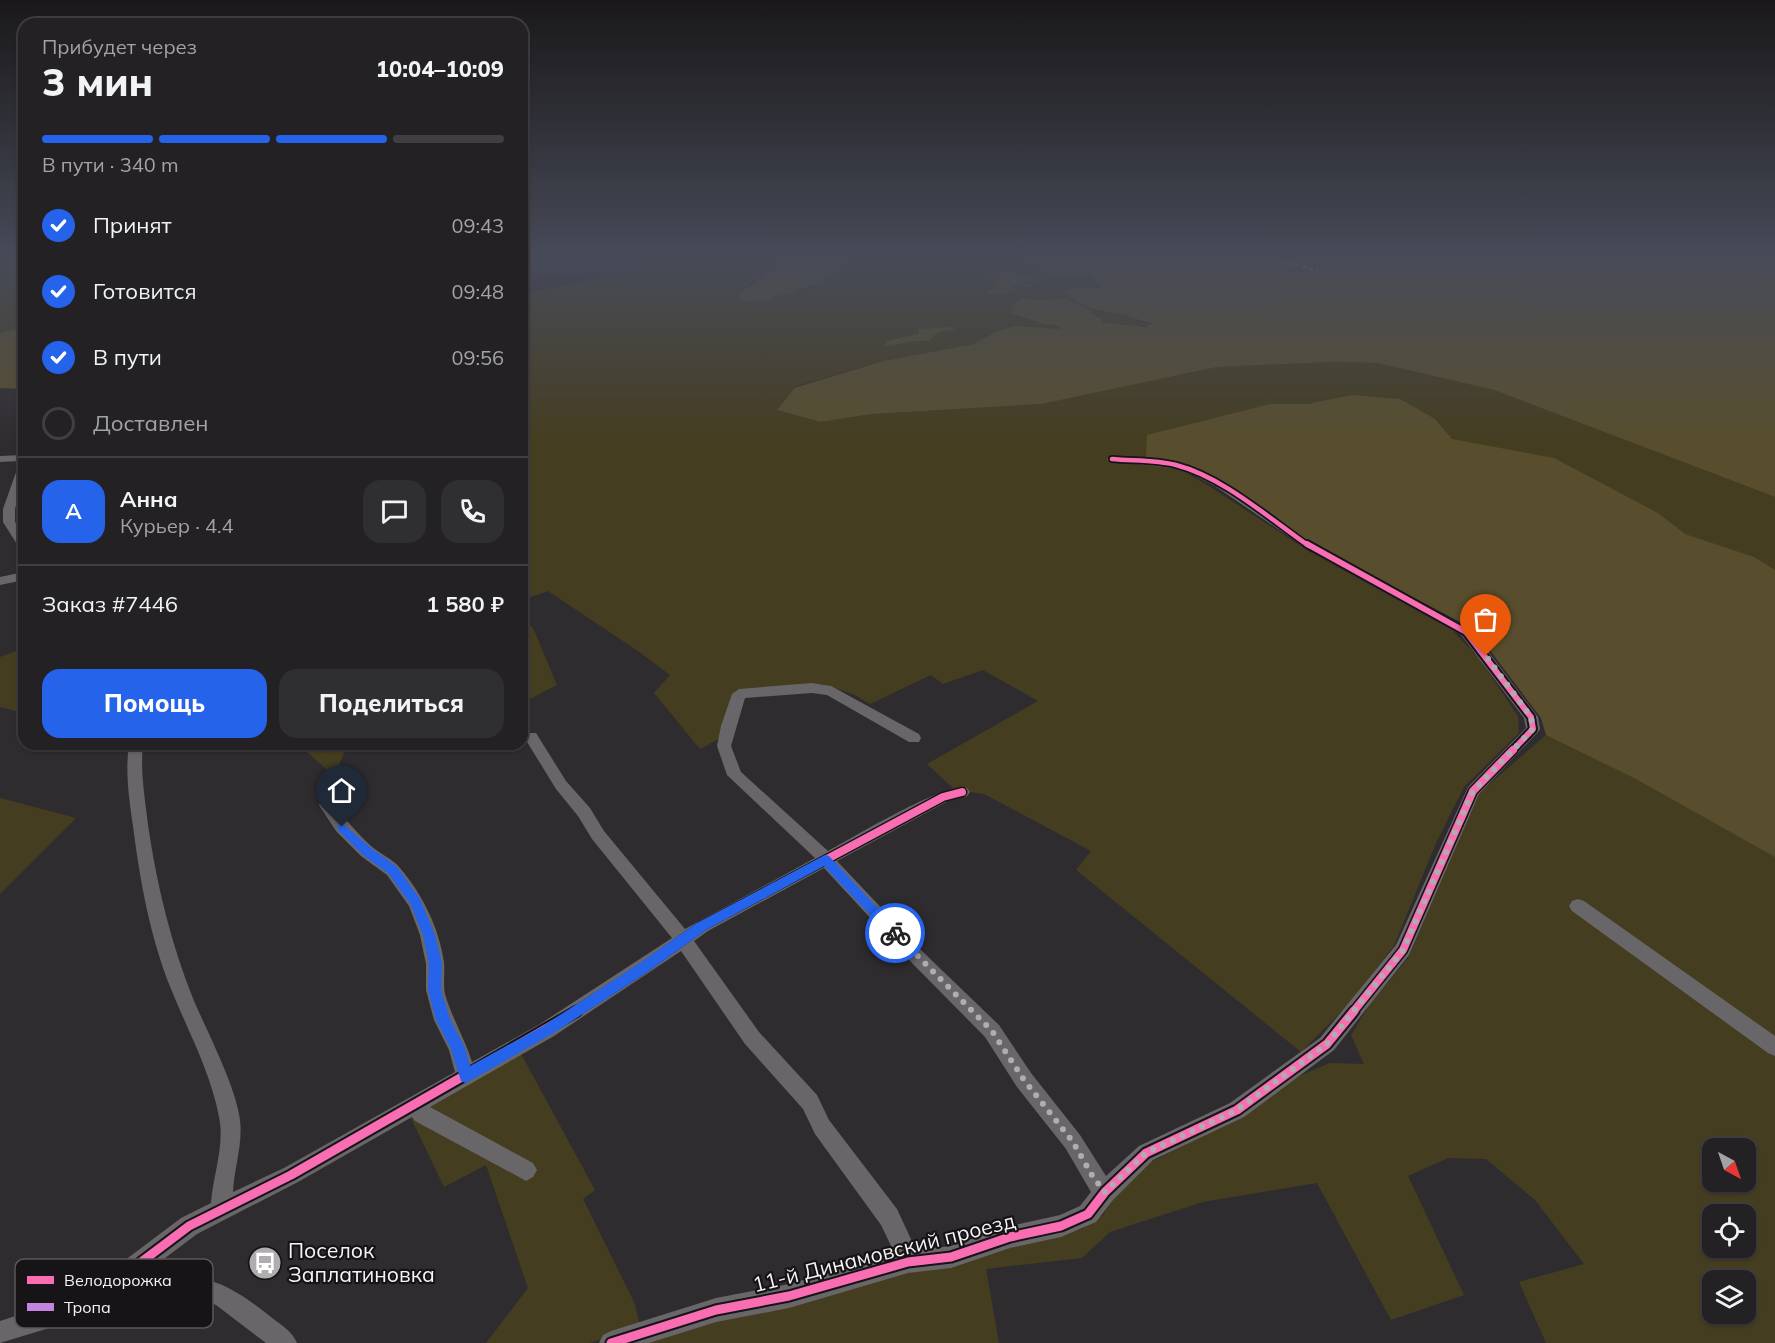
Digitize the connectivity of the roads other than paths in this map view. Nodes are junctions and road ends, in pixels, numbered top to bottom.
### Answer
1 (18, 458) edge
2 (0, 459) edge
3 (1112, 459) dead end
4 (18, 481) edge
5 (18, 536) edge
6 (18, 577) edge
7 (0, 581) edge
8 (531, 737) dead end
9 (914, 738) dead end
10 (136, 750) edge
11 (962, 792) dead end
12 (327, 805) dead end
13 (825, 859) junction
14 (1578, 906) dead end
15 (682, 940) junction
16 (1775, 1047) edge
17 (466, 1076) junction
18 (416, 1105) junction
19 (526, 1170) dead end
20 (1105, 1192) junction
21 (222, 1208) junction
22 (141, 1259) edge
23 (908, 1262) junction
24 (213, 1294) edge
25 (16, 1328) edge
26 (0, 1333) edge
27 (285, 1343) edge
28 (611, 1343) edge

1 - 2 street
3 - 20 street, 11-й Динамовский проезд
4 - 5 street
6 - 7 street
8 - 15 street
9 - 13 street
10 - 21 street
11 - 13 street
12 - 17 street
13 - 15 street
13 - 20 street
14 - 16 street
15 - 17 street
15 - 23 street
17 - 18 street
18 - 19 street
18 - 21 street
20 - 23 street, 11-й Динамовский проезд
21 - 22 street
23 - 28 street, 11-й Динамовский проезд
24 - 27 street
25 - 26 street

